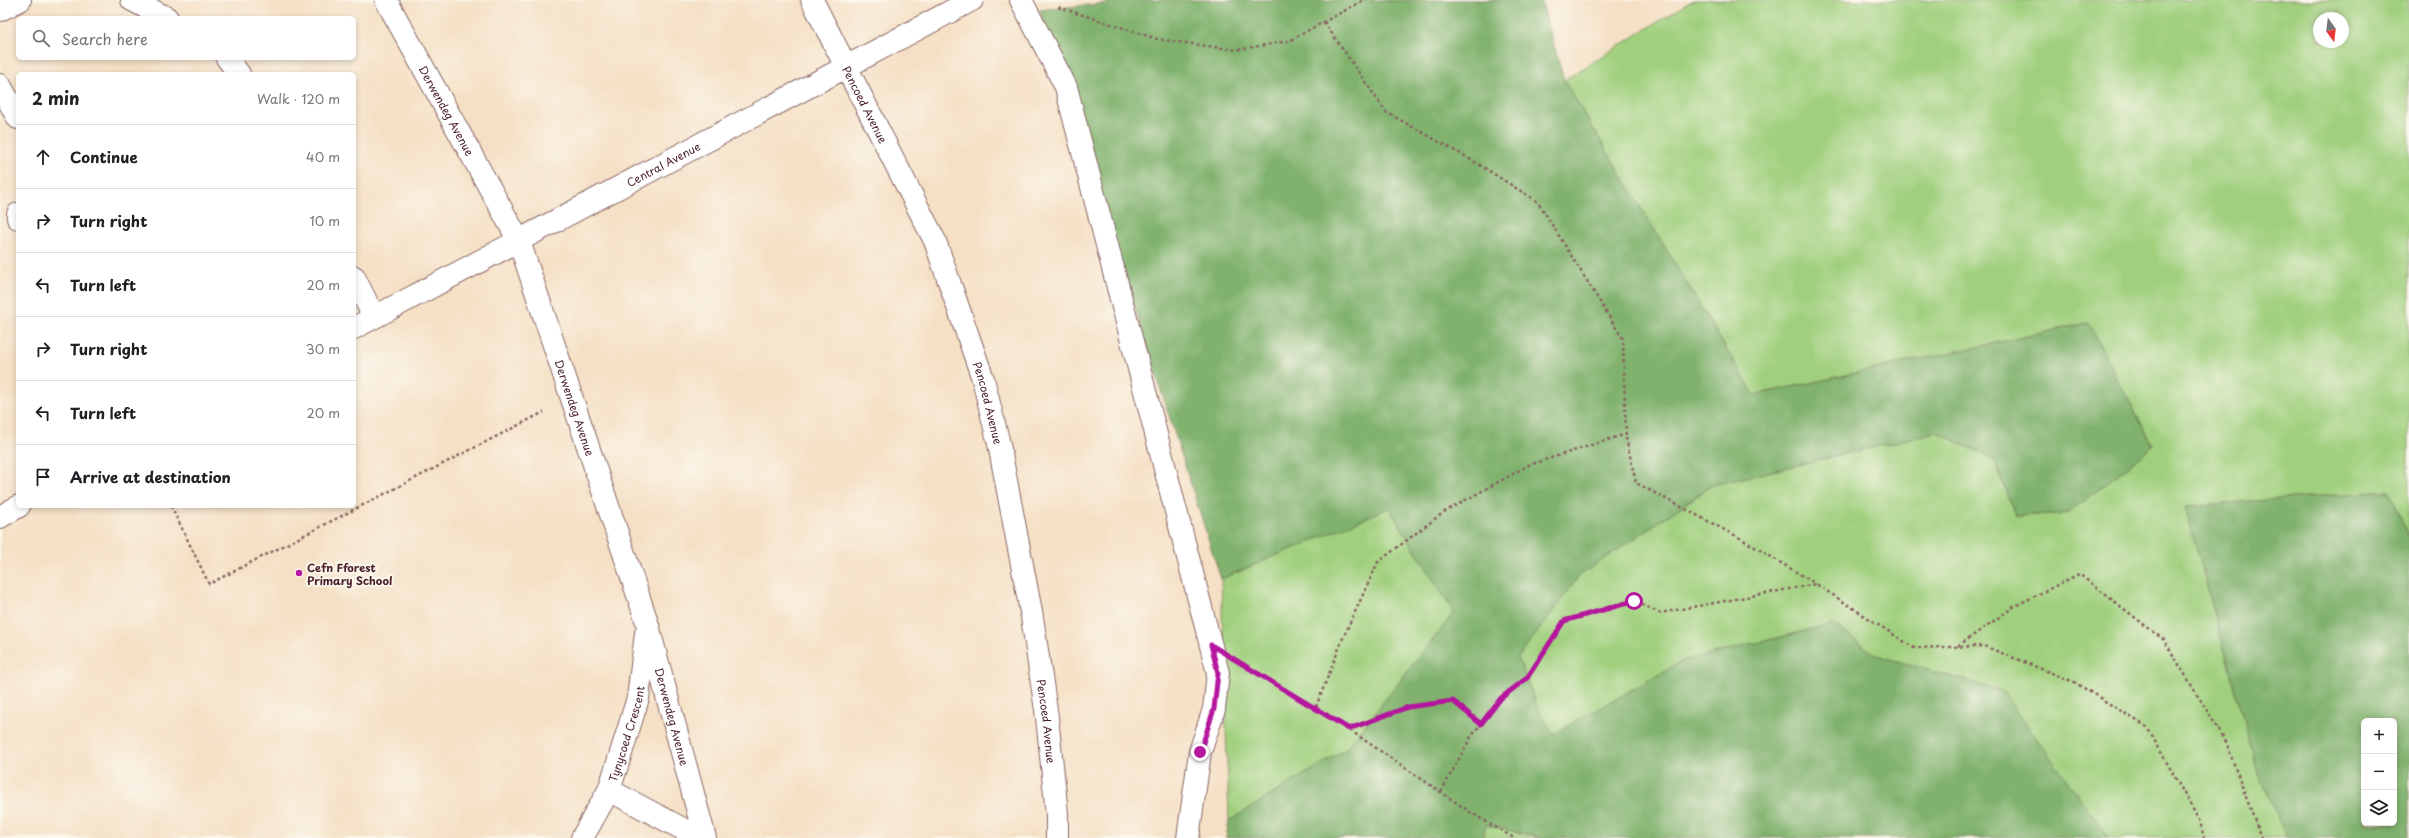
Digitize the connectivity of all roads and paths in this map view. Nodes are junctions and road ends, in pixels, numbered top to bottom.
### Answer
1 (20, 0) edge
2 (132, 0) edge
3 (386, 0) edge
4 (812, 0) edge
5 (972, 0) edge
6 (1021, 0) edge
7 (1364, 0) edge
8 (1054, 5) dead end
9 (0, 10) edge
10 (163, 16) edge
11 (1324, 22) junction
12 (228, 60) edge
13 (847, 66) junction
14 (238, 72) edge
15 (0, 85) edge
16 (16, 114) edge
17 (519, 241) junction
18 (356, 282) edge
19 (374, 317) junction
20 (356, 327) edge
21 (572, 398) junction
22 (1626, 434) junction
23 (16, 508) edge
24 (172, 508) edge
25 (0, 516) edge
26 (1816, 584) junction
27 (647, 622) junction
28 (1211, 645) junction
29 (1957, 646) junction
30 (1316, 707) junction
31 (1481, 724) junction
32 (1349, 729) junction
33 (609, 790) junction
34 (1441, 792) junction
35 (582, 838) edge
36 (700, 838) edge
37 (705, 838) edge
38 (1057, 838) edge
39 (1188, 838) edge
40 (1514, 838) edge
41 (2204, 838) edge
42 (2261, 838) edge

1 - 9 street
2 - 10 street
3 - 17 street, Derwendeg Avenue
4 - 13 street, Pencoed Avenue
5 - 13 street, Central Avenue
6 - 28 street
7 - 11 path
8 - 11 path
11 - 22 path
12 - 14 street
13 - 17 street, Central Avenue
13 - 38 street, Pencoed Avenue
15 - 16 street
17 - 19 street, Central Avenue
17 - 21 street, Derwendeg Avenue
18 - 19 street
19 - 20 street, Central Avenue
21 - 24 path
21 - 27 street, Derwendeg Avenue
22 - 26 path
22 - 30 path
23 - 25 street
26 - 29 path
26 - 31 path
27 - 33 street, Tynycoed Crescent
27 - 37 street, Derwendeg Avenue
28 - 30 path
28 - 39 street
29 - 41 path
29 - 42 path
30 - 32 path
31 - 32 path
31 - 34 path
32 - 34 path
33 - 35 street, Tynycoed Crescent
33 - 36 street
34 - 40 path

